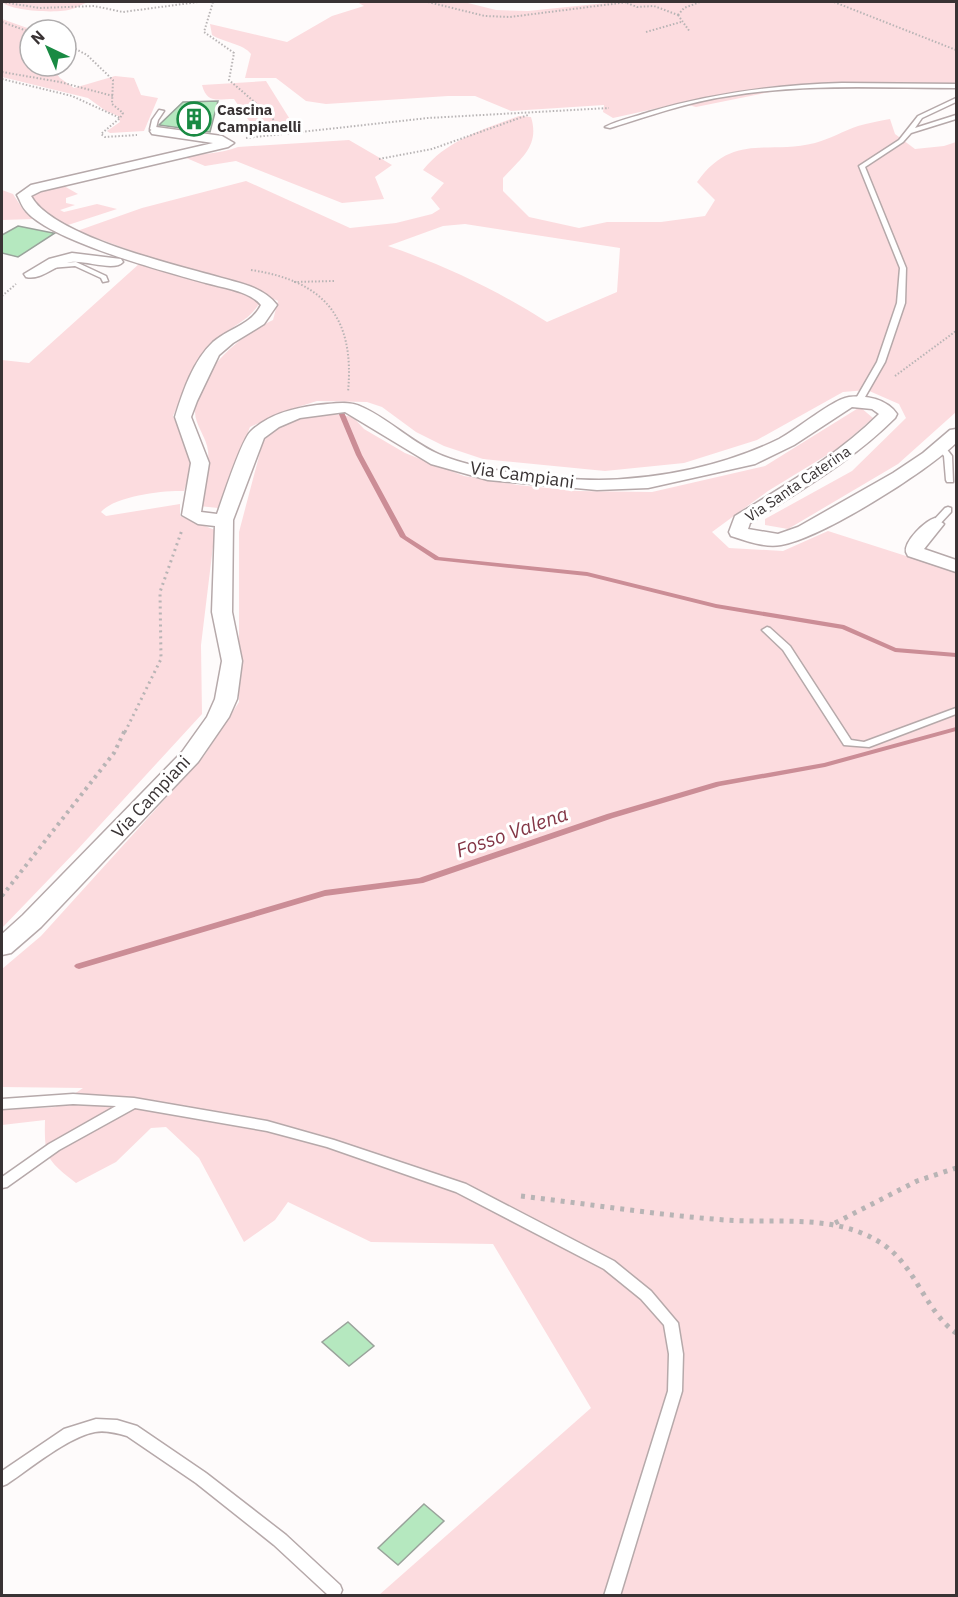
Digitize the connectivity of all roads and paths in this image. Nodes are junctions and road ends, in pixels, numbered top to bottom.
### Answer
1 (2, 2) edge
2 (198, 2) edge
3 (213, 2) edge
4 (428, 2) edge
5 (627, 2) edge
6 (699, 2) edge
7 (834, 2) edge
8 (678, 15) junction
9 (2, 22) edge
10 (681, 22) junction
11 (18, 28) edge
12 (646, 32) dead end
13 (690, 32) dead end
14 (78, 50) edge
15 (957, 50) edge
16 (2, 72) edge
17 (2, 79) edge
18 (957, 86) edge
19 (113, 96) junction
20 (957, 100) edge
21 (617, 108) dead end
22 (161, 111) dead end
23 (535, 113) junction
24 (957, 117) edge
25 (120, 118) junction
26 (608, 127) dead end
27 (156, 131) junction
28 (910, 131) junction
29 (280, 133) junction
30 (227, 141) junction
31 (379, 159) dead end
32 (150, 263) junction
33 (38, 270) joint
34 (105, 281) dead end
35 (334, 281) dead end
36 (293, 282) dead end
37 (957, 331) edge
38 (864, 402) junction
39 (957, 434) edge
40 (942, 448) junction
41 (950, 480) dead end
42 (948, 510) dead end
43 (224, 520) junction
44 (935, 524) joint
45 (182, 530) dead end
46 (957, 566) edge
47 (766, 630) dead end
48 (957, 711) edge
49 (2, 896) edge
50 (2, 947) edge
51 (134, 1102) junction
52 (2, 1104) edge
53 (957, 1168) edge
54 (2, 1183) edge
55 (488, 1201) junction
56 (835, 1223) junction
57 (957, 1333) edge
58 (2, 1479) edge
59 (333, 1590) dead end
60 (612, 1596) edge

1 - 2 path
3 - 29 path
4 - 5 path
5 - 8 path
6 - 8 path
7 - 15 path
8 - 10 path
9 - 11 path
10 - 12 path
10 - 13 path
14 - 19 path
16 - 19 path
17 - 25 path
18 - 26 lane
19 - 25 path
20 - 28 lane
21 - 23 path
22 - 27 lane
23 - 29 path
23 - 31 path
24 - 28 lane
25 - 27 path
27 - 30 street
28 - 38 lane
29 - 30 path
30 - 32 street
32 - 33 street
32 - 43 street
33 - 34 lane
35 - 36 path
37 - 38 path
38 - 40 street, Via Santa Caterina
38 - 43 street, Via Campiani
39 - 40 street, Via Santa Caterina
40 - 41 lane
42 - 44 lane
43 - 50 street, Via Campiani
44 - 46 street
45 - 49 path
47 - 48 lane
51 - 52 lane
51 - 54 lane
51 - 55 lane
53 - 56 path
55 - 56 path
55 - 60 lane
56 - 57 path
58 - 59 lane

